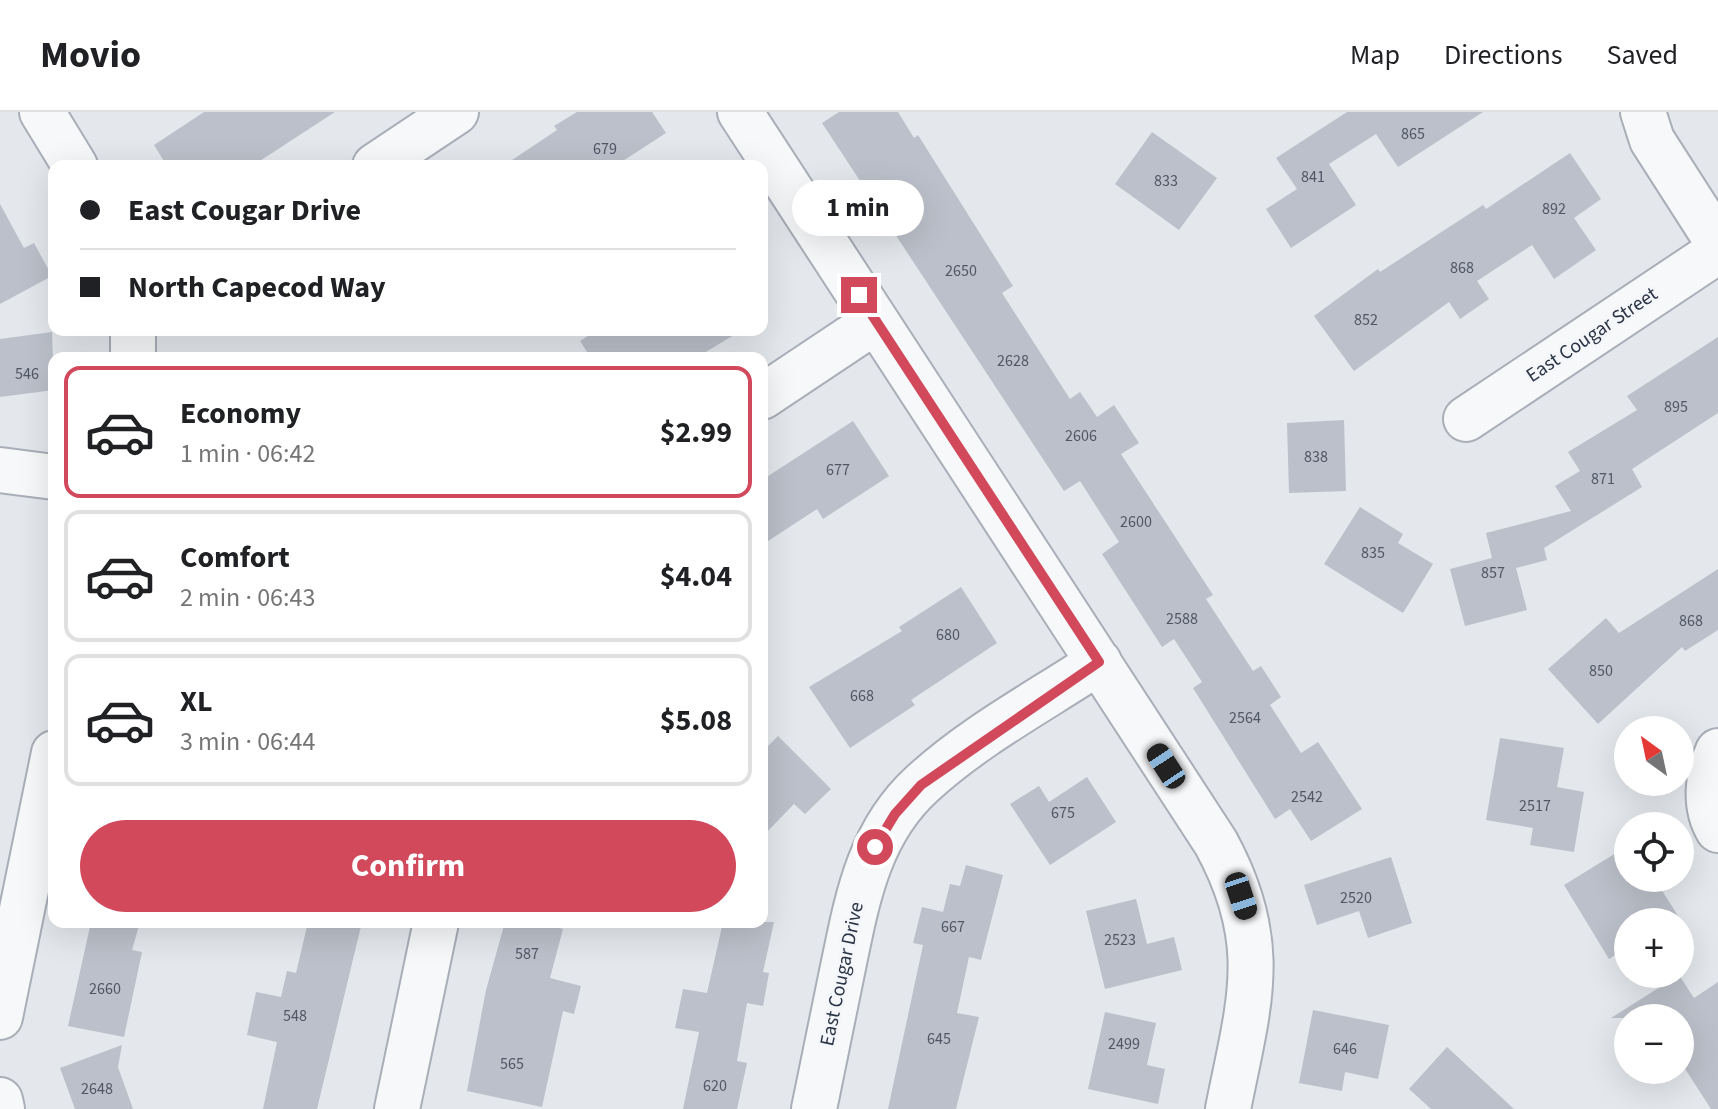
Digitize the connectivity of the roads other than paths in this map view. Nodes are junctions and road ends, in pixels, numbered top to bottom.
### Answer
1 (42, 112) edge
2 (456, 112) edge
3 (740, 112) edge
4 (1643, 112) edge
5 (71, 160) edge
6 (384, 160) edge
7 (1718, 243) edge
8 (1718, 251) edge
9 (876, 321) junction
10 (768, 393) edge
11 (1466, 419) dead end
12 (0, 470) edge
13 (48, 476) edge
14 (1099, 662) junction
15 (1715, 757) edge
16 (48, 782) edge
17 (1718, 830) edge
18 (435, 928) edge
19 (0, 1015) edge
20 (0, 1100) edge
21 (2, 1109) edge
22 (397, 1109) edge
23 (814, 1109) edge
24 (1228, 1109) edge

1 - 5 street
2 - 6 street
3 - 9 street
4 - 7 street
8 - 11 street, East Cougar Street
9 - 10 street
9 - 14 street
12 - 13 street
14 - 23 street, East Cougar Drive
14 - 24 street
15 - 17 street
16 - 19 street
18 - 22 street
20 - 21 street

